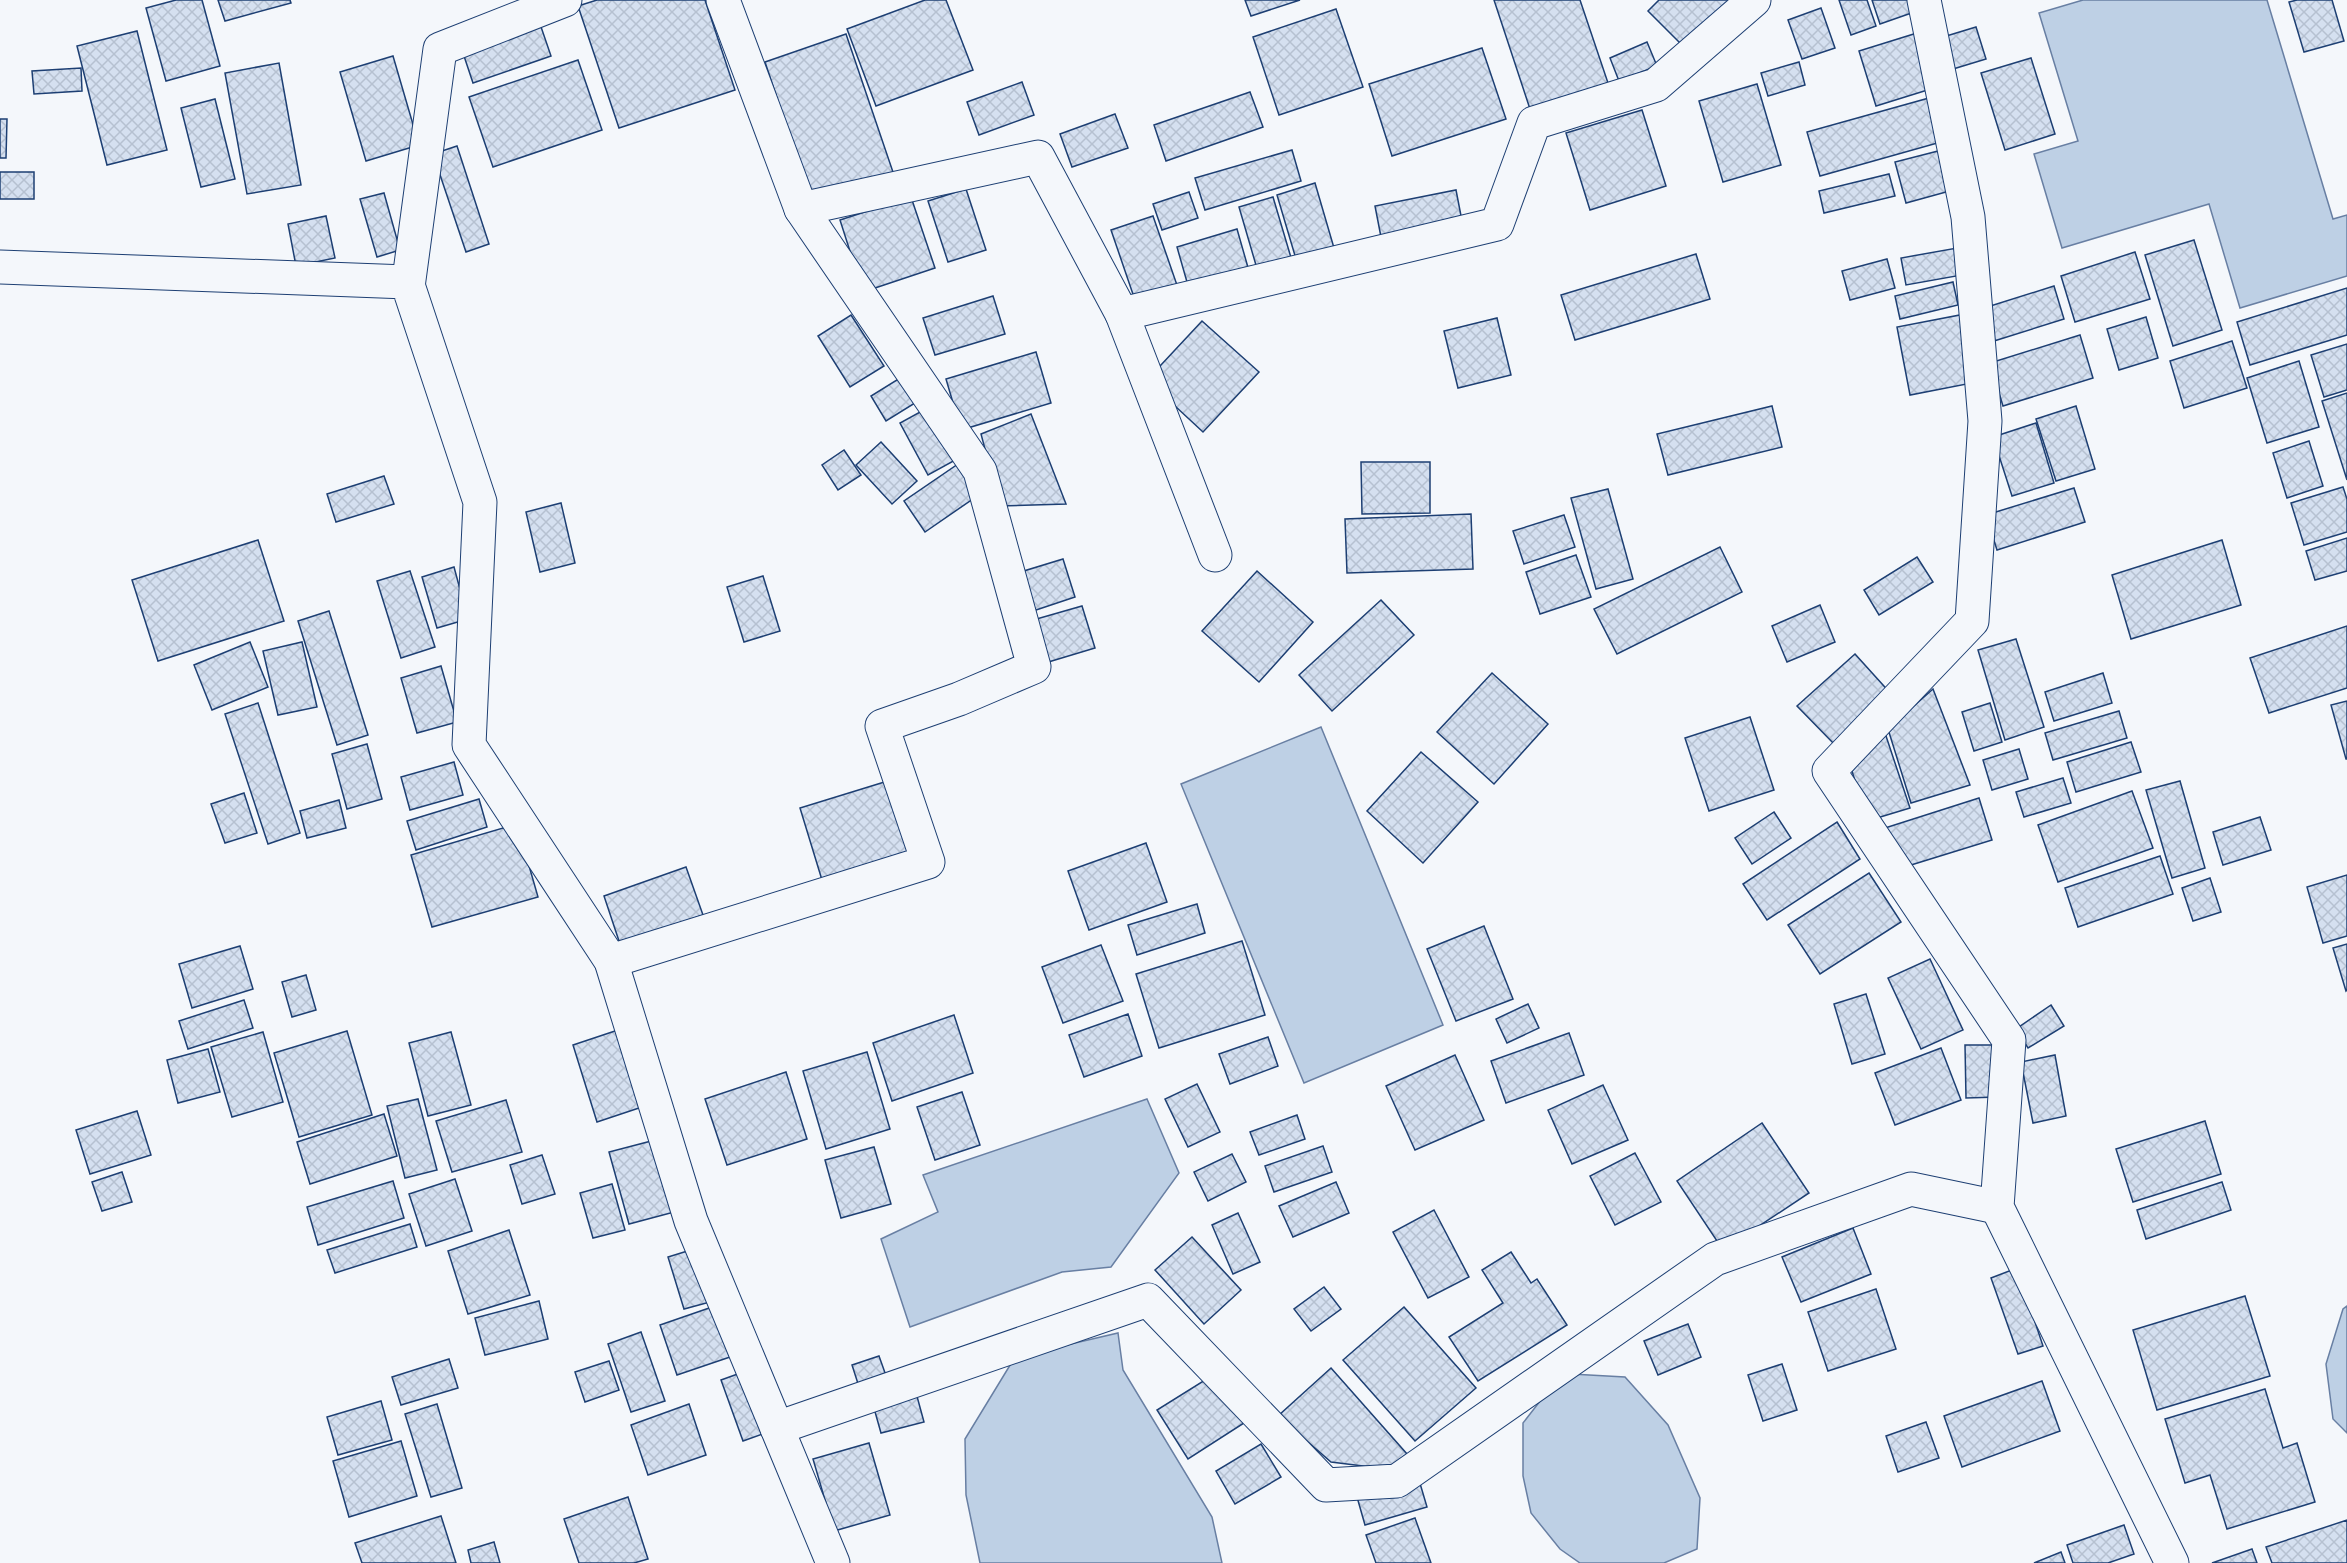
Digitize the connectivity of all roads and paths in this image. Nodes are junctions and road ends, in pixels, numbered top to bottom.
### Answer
1 (565, 0) edge
2 (723, 0) edge
3 (1754, 0) edge
4 (1924, 0) edge
5 (801, 209) junction
6 (0, 267) edge
7 (408, 286) junction
8 (1122, 314) junction
9 (1215, 555) dead end
10 (611, 960) junction
11 (1997, 1207) junction
12 (777, 1428) junction
13 (833, 1563) edge
14 (2172, 1563) edge

1 - 7 street
2 - 5 street
3 - 8 street
4 - 11 street
5 - 8 street
5 - 10 street
6 - 7 street
7 - 10 street
8 - 9 street
10 - 12 street
11 - 12 street
11 - 14 street
12 - 13 street

